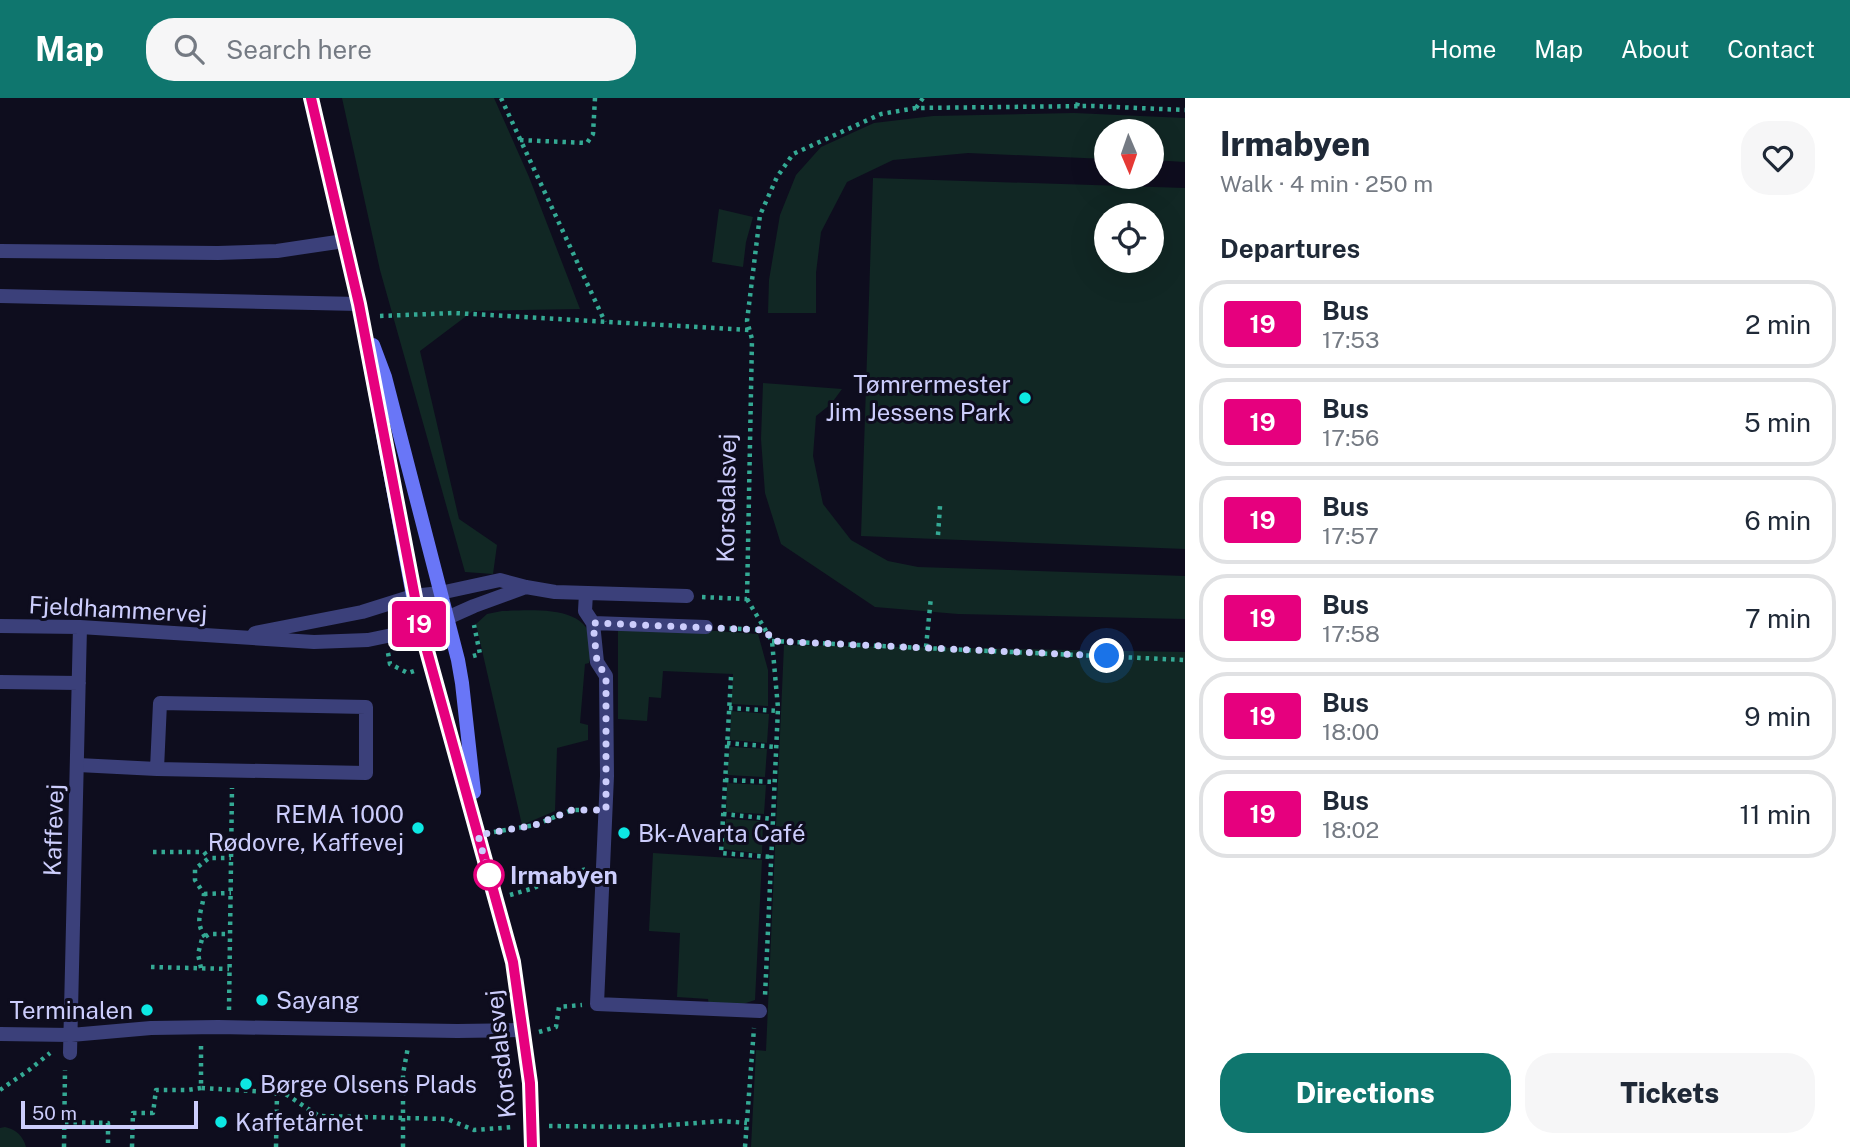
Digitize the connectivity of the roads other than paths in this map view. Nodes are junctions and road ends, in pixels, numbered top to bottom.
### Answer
1 (311, 98) edge
2 (344, 240) junction
3 (0, 251) edge
4 (0, 296) edge
5 (361, 310) junction
6 (526, 587) junction
7 (440, 593) junction
8 (586, 593) junction
9 (413, 596) junction
10 (687, 596) road end
11 (447, 618) junction
12 (593, 623) junction
13 (0, 626) edge
14 (80, 627) junction
15 (706, 627) road end
16 (421, 629) junction
17 (233, 638) junction
18 (0, 682) edge
19 (79, 683) junction
20 (78, 765) junction
21 (157, 769) junction
22 (478, 835) junction
23 (760, 1011) road end
24 (523, 1033) junction
25 (0, 1034) edge
26 (71, 1035) junction
27 (70, 1054) road end
28 (532, 1147) edge

1 - 2 street, Korsdalsvej
2 - 3 street
2 - 5 street, Korsdalsvej
4 - 5 street
5 - 7 street, Korsdalsvej
5 - 9 street, Korsdalsvej
6 - 7 street
6 - 8 street
6 - 11 street, Fjeldhammervej
7 - 9 street
7 - 11 street, Korsdalsvej
8 - 10 street
8 - 12 street
9 - 16 street, Korsdalsvej
9 - 17 street, Fjeldhammervej
11 - 16 street, Fjeldhammervej
11 - 22 street, Korsdalsvej
12 - 15 street
12 - 23 street
13 - 14 street, Fjeldhammervej
14 - 17 street, Fjeldhammervej
14 - 19 street, Kaffevej
16 - 17 street, Fjeldhammervej
16 - 22 street, Korsdalsvej
18 - 19 street
19 - 20 street, Kaffevej
20 - 21 street
20 - 26 street, Kaffevej
21 - 21 street
22 - 24 street, Korsdalsvej
24 - 26 street
24 - 28 street, Korsdalsvej
25 - 26 street
26 - 27 street, Kaffevej

